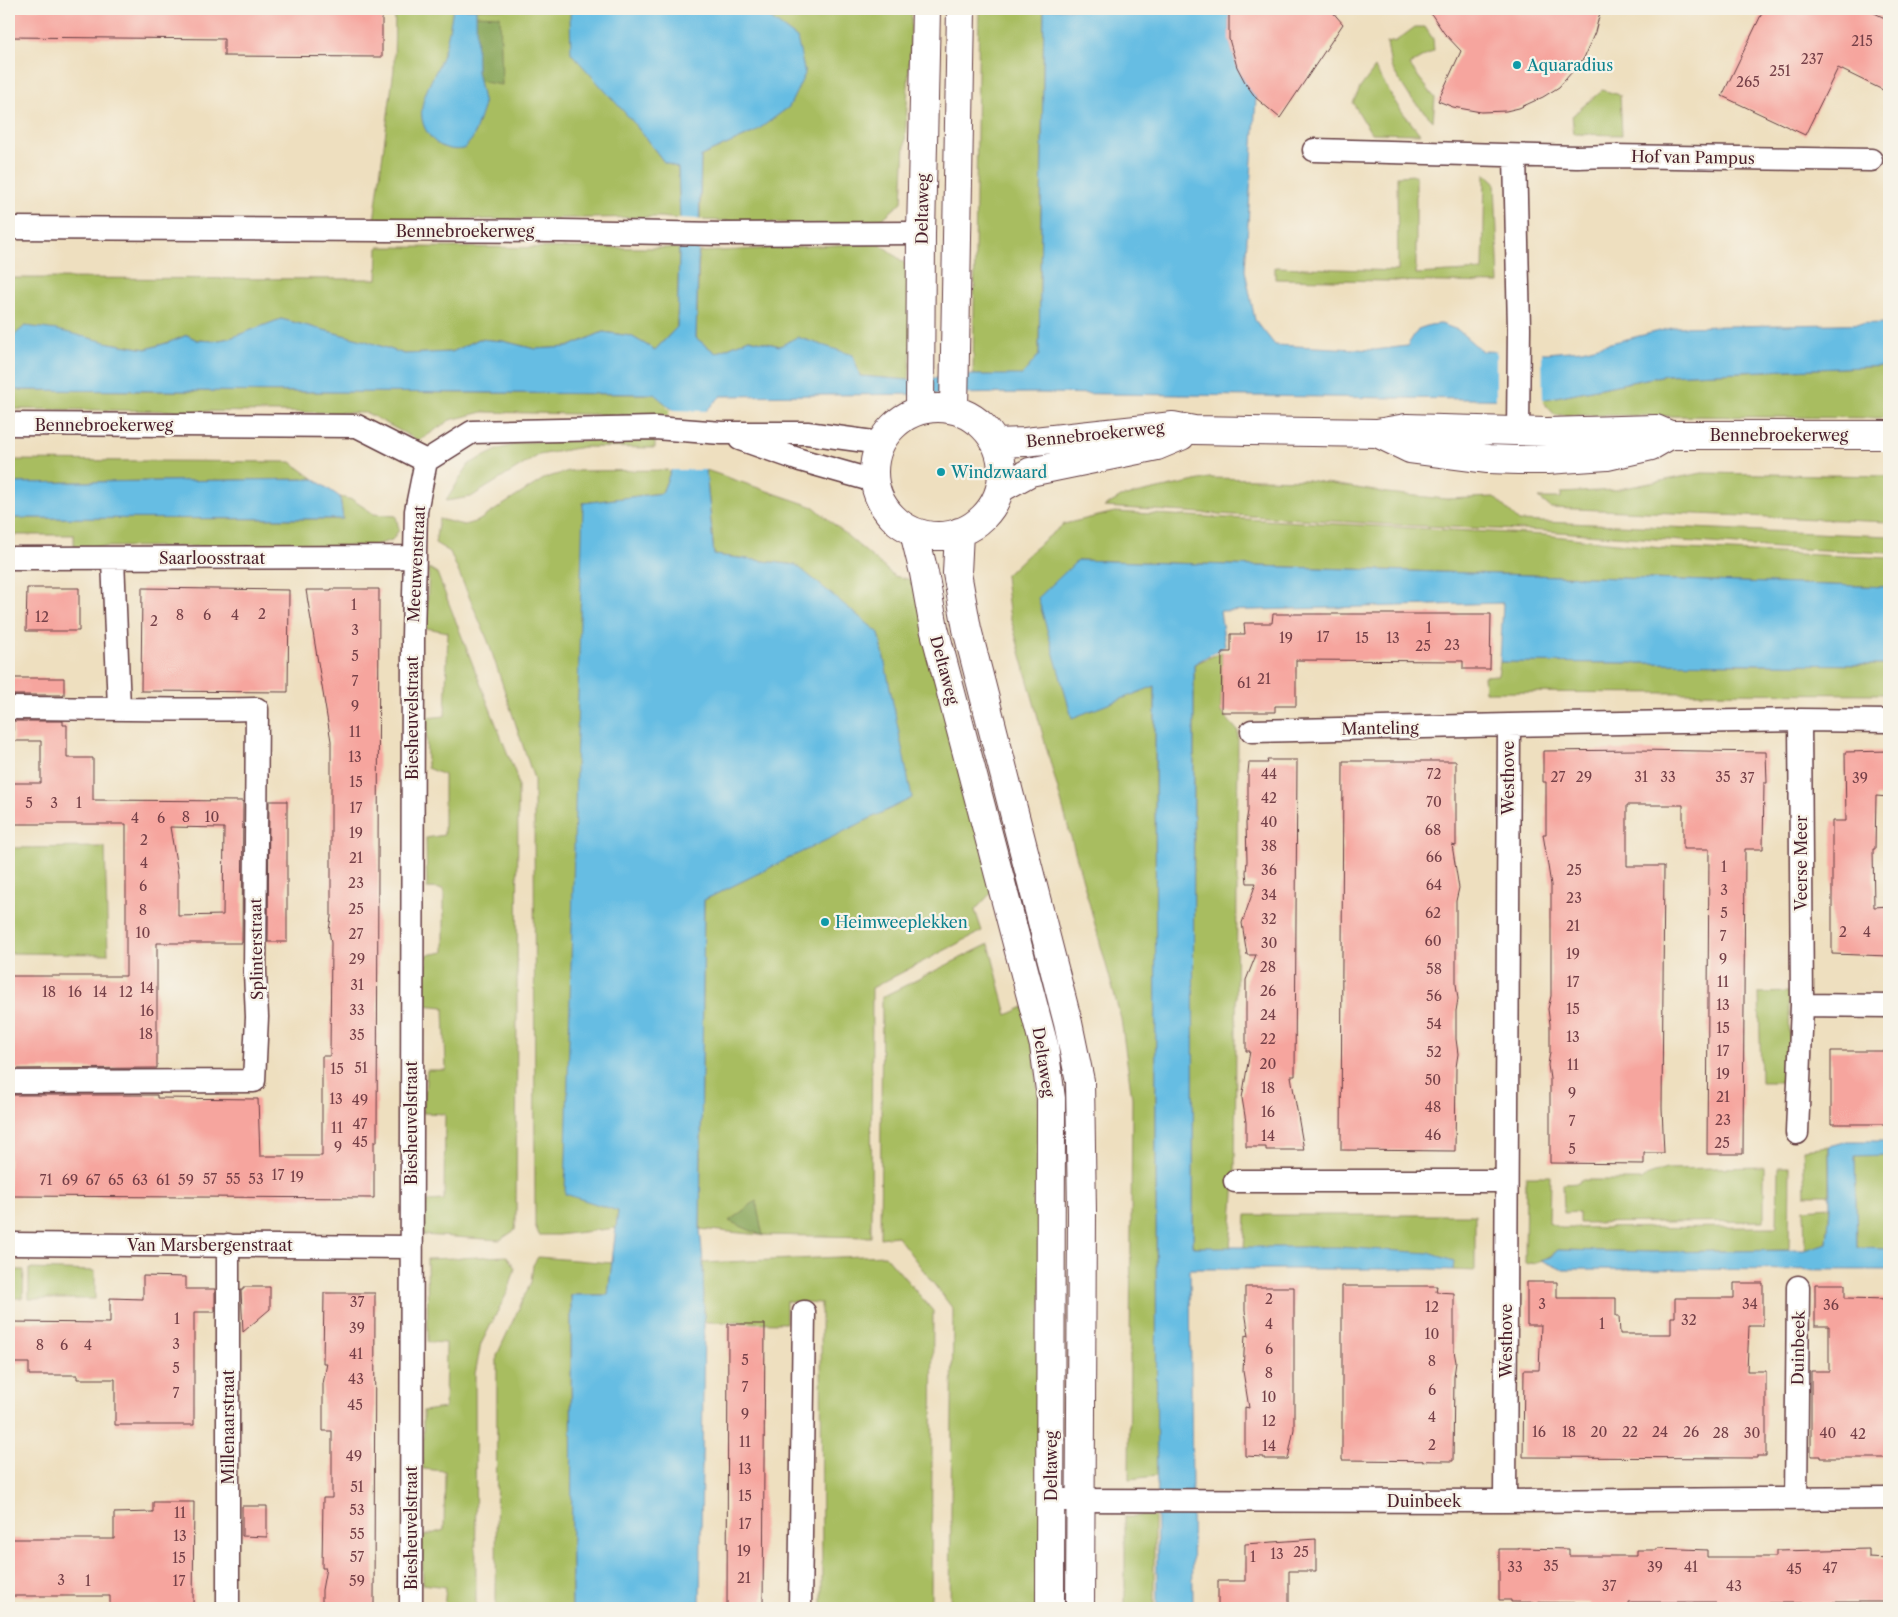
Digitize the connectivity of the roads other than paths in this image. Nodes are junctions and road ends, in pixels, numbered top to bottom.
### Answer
1 (926, 9) edge
2 (960, 9) edge
3 (1314, 150) dead end
4 (1515, 156) junction
5 (1871, 160) dead end
6 (9, 228) edge
7 (921, 233) junction
8 (954, 392) junction
9 (920, 403) junction
10 (1518, 420) junction
11 (9, 424) edge
12 (1194, 430) junction
13 (722, 433) junction
14 (1377, 433) junction
15 (1670, 435) junction
16 (1889, 436) edge
17 (880, 443) junction
18 (996, 443) junction
19 (1518, 460) junction
20 (426, 461) junction
21 (874, 481) junction
22 (1001, 488) junction
23 (914, 532) junction
24 (959, 532) junction
25 (415, 557) junction
26 (9, 558) edge
27 (113, 559) junction
28 (413, 637) joint
29 (9, 708) edge
30 (120, 708) junction
31 (1800, 720) junction
32 (1889, 721) edge
33 (1509, 724) junction
34 (1252, 731) dead end
35 (1802, 1005) junction
36 (1889, 1006) edge
37 (9, 1082) edge
38 (1797, 1133) dead end
39 (1235, 1181) dead end
40 (1506, 1181) junction
41 (9, 1244) edge
42 (228, 1245) junction
43 (411, 1247) junction
44 (1798, 1287) dead end
45 (804, 1312) dead end
46 (1796, 1498) junction
47 (1889, 1498) edge
48 (1051, 1500) junction
49 (1081, 1500) junction
50 (1505, 1501) junction
51 (228, 1608) edge
52 (411, 1608) edge
53 (800, 1608) edge
54 (1050, 1608) edge
55 (1080, 1608) edge

1 - 7 street, Deltaweg
2 - 8 street
3 - 4 street, Hof van Pampus
4 - 5 street, Hof van Pampus
4 - 10 street
6 - 7 street, Bennebroekerweg
7 - 9 street, Deltaweg
8 - 9 street
8 - 18 street
9 - 17 street
10 - 14 street, Bennebroekerweg
10 - 15 street, Bennebroekerweg
10 - 19 street
11 - 20 street, Bennebroekerweg
12 - 14 street, Bennebroekerweg
12 - 18 street, Bennebroekerweg
12 - 22 street, Bennebroekerweg
13 - 17 street
13 - 20 street
13 - 21 street
14 - 19 street, Bennebroekerweg
15 - 16 street, Bennebroekerweg
15 - 19 street, Bennebroekerweg
17 - 21 street
18 - 22 street
20 - 25 street, Meeuwenstraat
21 - 23 street
22 - 24 street
23 - 24 street
23 - 48 street, Deltaweg
24 - 49 street, Deltaweg
25 - 27 street, Saarloosstraat
25 - 28 street, Meeuwenstraat
26 - 27 street, Saarloosstraat
27 - 30 street
28 - 43 street, Biesheuvelstraat
29 - 30 street, Splinterstraat
30 - 37 street, Splinterstraat
31 - 32 street, Westhove
31 - 33 street, Westhove
31 - 35 street, Veerse Meer
33 - 34 street, Manteling
33 - 40 street, Westhove
35 - 36 street
35 - 38 street, Veerse Meer
39 - 40 street
40 - 50 street, Westhove
41 - 42 street, Van Marsbergenstraat
42 - 43 street, Van Marsbergenstraat
42 - 51 street, Millenaarstraat
43 - 52 street, Biesheuvelstraat
44 - 46 street, Duinbeek
45 - 53 street
46 - 47 street, Duinbeek
46 - 50 street, Duinbeek
48 - 49 street, Duinbeek
48 - 54 street, Deltaweg
49 - 50 street, Duinbeek
49 - 55 street, Deltaweg

